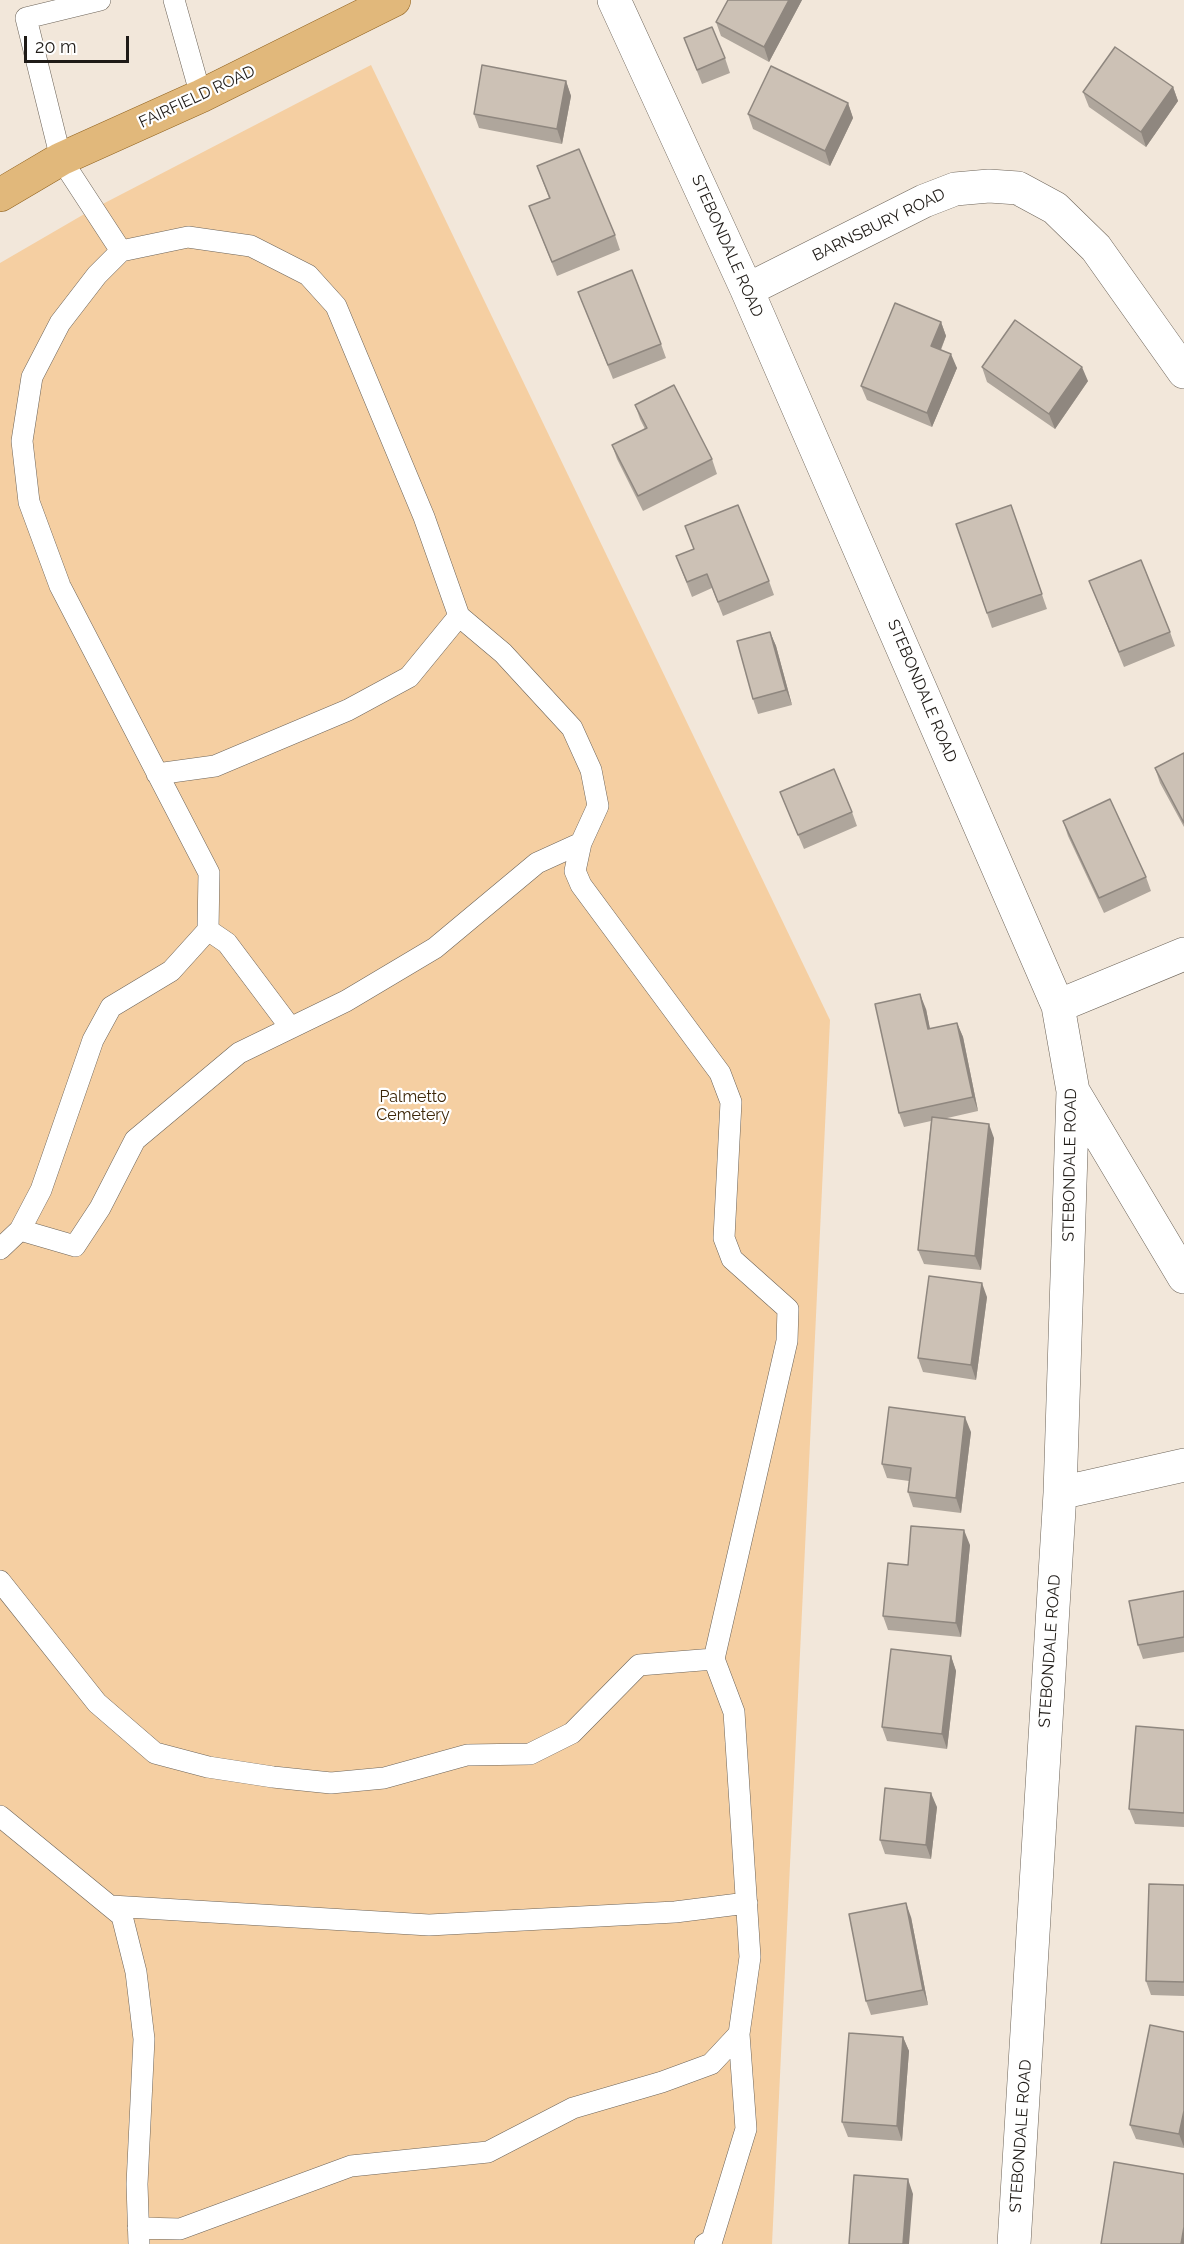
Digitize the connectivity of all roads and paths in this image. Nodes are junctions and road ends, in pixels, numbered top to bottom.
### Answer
1 (100, 0) edge
2 (174, 0) edge
3 (394, 0) edge
4 (614, 0) edge
5 (201, 96) junction
6 (61, 159) junction
7 (0, 195) edge
8 (121, 251) junction
9 (747, 290) junction
10 (1184, 372) edge
11 (459, 616) junction
12 (157, 774) junction
13 (581, 843) junction
14 (208, 930) junction
15 (1184, 954) edge
16 (1059, 1006) junction
17 (290, 1028) junction
18 (1073, 1091) junction
19 (20, 1230) junction
20 (0, 1248) edge
21 (1184, 1277) edge
22 (1184, 1465) edge
23 (1060, 1493) junction
24 (0, 1581) edge
25 (714, 1659) junction
26 (0, 1816) edge
27 (747, 1903) junction
28 (111, 1906) junction
29 (740, 2034) junction
30 (139, 2236) edge
31 (705, 2244) edge
32 (1014, 2244) edge

1 - 6 lane
2 - 5 lane
3 - 5 main road, FAIRFIELD ROAD
4 - 9 street, STEBONDALE ROAD
5 - 6 main road, FAIRFIELD ROAD
6 - 7 main road, FAIRFIELD ROAD
6 - 8 lane
8 - 11 lane
8 - 12 lane
9 - 10 street, BARNSBURY ROAD
9 - 16 street, STEBONDALE ROAD
11 - 12 lane
11 - 13 lane
12 - 14 lane
13 - 17 lane
13 - 25 lane
14 - 17 lane
14 - 19 lane
15 - 16 street
16 - 18 street, STEBONDALE ROAD
17 - 19 lane
18 - 21 street
18 - 23 street, STEBONDALE ROAD
19 - 20 lane
22 - 23 street
23 - 32 street, STEBONDALE ROAD
24 - 25 lane
25 - 27 lane
26 - 28 lane
27 - 28 lane
27 - 29 lane
28 - 30 lane
29 - 30 lane
29 - 31 lane

